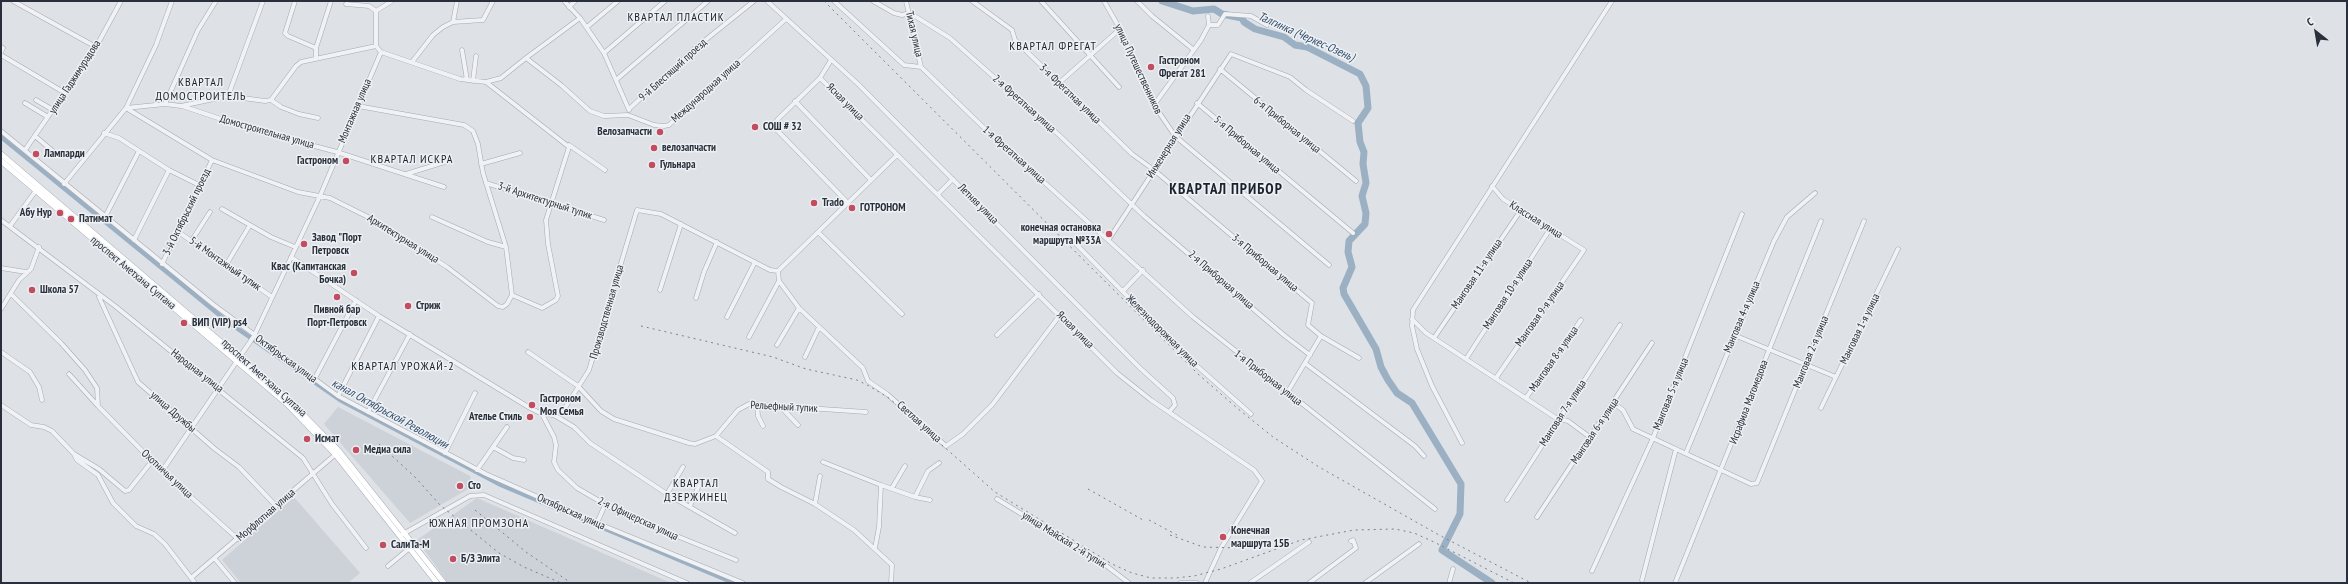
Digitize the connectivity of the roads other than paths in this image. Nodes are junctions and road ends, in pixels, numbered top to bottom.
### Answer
1 (13, 1) edge
2 (122, 1) edge
3 (172, 1) edge
4 (216, 1) edge
5 (263, 1) edge
6 (295, 1) edge
7 (331, 1) edge
8 (392, 1) edge
9 (457, 1) edge
10 (493, 1) edge
11 (564, 1) edge
12 (575, 1) edge
13 (618, 1) edge
14 (665, 1) edge
15 (708, 1) edge
16 (754, 1) edge
17 (767, 1) edge
18 (834, 1) edge
19 (873, 1) edge
20 (906, 1) edge
21 (972, 1) edge
22 (1041, 1) edge
23 (1104, 1) edge
24 (1137, 1) edge
25 (1612, 1) edge
26 (346, 4) dead end
27 (569, 7) junction
28 (376, 11) junction
29 (910, 13) junction
30 (1208, 16) dead end
31 (580, 18) junction
32 (786, 19) junction
33 (453, 22) junction
34 (1209, 25) junction
35 (1267, 25) dead end
36 (587, 27) junction
37 (1120, 29) junction
38 (376, 46) junction
39 (96, 47) junction
40 (316, 48) junction
41 (462, 50) dead end
42 (1194, 50) junction
43 (2, 51) edge
44 (381, 52) junction
45 (604, 53) junction
46 (1090, 55) junction
47 (476, 56) dead end
48 (316, 58) junction
49 (526, 58) junction
50 (831, 60) junction
51 (412, 62) junction
52 (922, 67) junction
53 (1220, 69) junction
54 (820, 78) junction
55 (467, 80) junction
56 (616, 80) junction
57 (473, 81) junction
58 (486, 82) junction
59 (1059, 83) junction
60 (1119, 87) dead end
61 (65, 93) junction
62 (228, 96) junction
63 (36, 100) dead end
64 (271, 100) junction
65 (795, 101) junction
66 (25, 103) dead end
67 (1197, 103) junction
68 (165, 104) junction
69 (1154, 105) junction
70 (181, 106) junction
71 (358, 106) junction
72 (126, 108) junction
73 (629, 109) junction
74 (53, 110) junction
75 (628, 114) junction
76 (48, 117) junction
77 (318, 118) dead end
78 (1353, 121) dead end
79 (1, 131) edge
80 (104, 133) junction
81 (35, 136) junction
82 (1175, 136) junction
83 (569, 145) junction
84 (26, 150) junction
85 (139, 151) junction
86 (338, 152) junction
87 (520, 152) dead end
88 (55, 153) dead end
89 (1, 154) edge
90 (897, 155) junction
91 (212, 160) junction
92 (1, 161) edge
93 (448, 161) dead end
94 (481, 164) junction
95 (169, 170) junction
96 (605, 170) dead end
97 (1154, 170) junction
98 (406, 174) junction
99 (953, 179) junction
100 (871, 180) junction
101 (1356, 180) dead end
102 (486, 183) junction
103 (64, 184) junction
104 (199, 185) junction
105 (1492, 186) junction
106 (444, 187) dead end
107 (38, 188) junction
108 (1815, 193) dead end
109 (938, 194) junction
110 (320, 196) junction
111 (550, 203) junction
112 (848, 203) junction
113 (1132, 205) junction
114 (222, 209) dead end
115 (1521, 210) junction
116 (210, 212) dead end
117 (1742, 214) dead end
118 (106, 217) junction
119 (432, 218) dead end
120 (1, 220) edge
121 (604, 220) dead end
122 (1821, 221) dead end
123 (1864, 221) dead end
124 (681, 224) junction
125 (250, 225) junction
126 (10, 226) junction
127 (1550, 229) junction
128 (177, 230) junction
129 (818, 232) junction
130 (1353, 233) dead end
131 (1109, 239) junction
132 (134, 240) junction
133 (192, 240) junction
134 (717, 242) junction
135 (1076, 244) dead end
136 (506, 247) junction
137 (39, 248) junction
138 (295, 248) junction
139 (1898, 249) dead end
140 (1584, 250) joint
141 (291, 257) junction
142 (755, 262) junction
143 (162, 264) junction
144 (226, 265) junction
145 (1329, 265) dead end
146 (1, 268) edge
147 (1143, 270) junction
148 (778, 271) junction
149 (26, 272) junction
150 (779, 281) junction
151 (660, 290) dead end
152 (1123, 291) junction
153 (11, 294) junction
154 (1039, 294) junction
155 (512, 295) junction
156 (99, 297) junction
157 (272, 297) junction
158 (696, 298) dead end
159 (356, 300) junction
160 (799, 308) junction
161 (1, 310) edge
162 (902, 314) dead end
163 (1060, 315) junction
164 (380, 316) junction
165 (727, 317) dead end
166 (1412, 318) junction
167 (1581, 320) dead end
168 (1620, 326) dead end
169 (819, 327) junction
170 (410, 334) junction
171 (997, 335) dead end
172 (1734, 335) junction
173 (1321, 336) junction
174 (253, 337) junction
175 (749, 337) dead end
176 (1434, 338) junction
177 (1652, 343) dead end
178 (777, 345) dead end
179 (1769, 350) junction
180 (1, 352) edge
181 (528, 352) dead end
182 (1310, 355) junction
183 (805, 357) dead end
184 (239, 358) junction
185 (1359, 358) dead end
186 (1466, 359) junction
187 (1306, 364) junction
188 (1806, 365) junction
189 (69, 374) dead end
190 (1836, 377) junction
191 (1496, 378) junction
192 (314, 380) junction
193 (578, 386) junction
194 (218, 388) junction
195 (475, 393) dead end
196 (1287, 393) junction
197 (338, 396) junction
198 (1526, 398) junction
199 (42, 400) dead end
200 (1613, 403) junction
201 (757, 404) junction
202 (1, 405) edge
203 (779, 405) junction
204 (98, 406) junction
205 (1821, 408) dead end
206 (368, 412) junction
207 (866, 412) dead end
208 (1169, 412) junction
209 (542, 414) junction
210 (1251, 414) dead end
211 (554, 416) junction
212 (1559, 419) junction
213 (798, 425) dead end
214 (763, 426) dead end
215 (507, 427) dead end
216 (192, 429) junction
217 (716, 436) junction
218 (1591, 438) junction
219 (1653, 438) junction
220 (1462, 443) dead end
221 (493, 447) junction
222 (1676, 449) junction
223 (337, 453) junction
224 (445, 453) junction
225 (1686, 453) junction
226 (74, 454) junction
227 (1424, 456) dead end
228 (524, 460) dead end
229 (152, 461) junction
230 (823, 462) dead end
231 (939, 463) dead end
232 (905, 466) dead end
233 (683, 467) dead end
234 (477, 470) junction
235 (1722, 470) junction
236 (162, 471) junction
237 (314, 474) junction
238 (820, 476) dead end
239 (700, 483) dead end
240 (881, 485) junction
241 (892, 488) junction
242 (667, 494) junction
243 (915, 497) junction
244 (996, 499) dead end
245 (930, 500) dead end
246 (1507, 500) dead end
247 (815, 504) junction
248 (605, 505) junction
249 (276, 506) junction
250 (690, 506) junction
251 (1435, 509) dead end
252 (1537, 518) dead end
253 (597, 523) junction
254 (735, 533) dead end
255 (403, 534) junction
256 (238, 538) junction
257 (1351, 541) dead end
258 (1309, 542) dead end
259 (1418, 544) dead end
260 (413, 547) junction
261 (366, 548) dead end
262 (874, 548) junction
263 (215, 559) junction
264 (736, 560) dead end
265 (388, 566) dead end
266 (1453, 569) dead end
267 (1592, 571) dead end
268 (191, 578) junction
269 (1642, 580) dead end
270 (195, 583) edge
271 (235, 583) edge
272 (437, 583) edge
273 (444, 583) edge
274 (687, 583) edge
275 (743, 583) edge
276 (891, 583) edge
277 (1129, 583) edge
278 (1180, 583) edge
279 (1197, 583) edge
280 (1205, 583) edge
281 (1250, 583) edge
282 (1309, 583) edge
283 (1366, 583) edge
284 (1449, 583) edge
285 (1675, 583) edge

1 - 39 street
2 - 39 street, улица Гаджимурадова
3 - 72 street
4 - 68 street
5 - 62 street
6 - 40 street
7 - 40 street
8 - 28 street
9 - 33 street
10 - 33 street
11 - 27 street
12 - 27 street
13 - 36 street
14 - 45 street
15 - 56 street
16 - 73 street, 9-й Блестящий проезд
17 - 32 street, Летняя улица
18 - 52 street
19 - 29 street
20 - 29 street, Тихая улица
21 - 59 street, 3-я Фрегатная улица
22 - 46 street
23 - 37 street, улица Путешественников
24 - 42 street
25 - 105 street
26 - 28 street
27 - 31 street
28 - 38 street
29 - 52 street, Тихая улица
29 - 113 street, 2-я Фрегатная улица
30 - 34 street
31 - 36 street
31 - 49 street
32 - 50 street, Летняя улица
32 - 75 street, Международная улица
33 - 51 street
34 - 35 street
34 - 42 street
36 - 45 street
37 - 46 street
37 - 69 street, улица Путешественников
38 - 44 street
38 - 48 street
39 - 61 street, улица Гаджимурадова
40 - 48 street
41 - 55 street
42 - 69 street
43 - 61 street
44 - 51 street
44 - 71 street, Монтажная улица
45 - 56 street
46 - 59 street
46 - 60 street
47 - 57 street
48 - 64 street
49 - 58 street
49 - 75 street, Международная улица
50 - 54 street
50 - 99 street, Летняя улица
51 - 55 street
52 - 131 street, 1-я Фрегатная улица
53 - 67 street, Инженерная улица
53 - 78 street, Инженерная улица
53 - 101 street, 6-я Приборная улица
54 - 65 street
54 - 90 street, Ясная улица
55 - 57 street
56 - 73 street
57 - 58 street
58 - 83 street
59 - 97 street, 3-я Фрегатная улица
61 - 74 street, улица Гаджимурадова
62 - 64 street
62 - 70 street
63 - 74 street
64 - 77 street
65 - 100 street
65 - 112 street
66 - 76 street
67 - 82 street, Инженерная улица
67 - 130 street, 5-я Приборная улица
68 - 70 street
68 - 72 street
69 - 82 street, улица Путешественников
70 - 86 street, Домостроительная улица
71 - 86 street, Монтажная улица
71 - 94 street
72 - 80 street
72 - 91 street, Архитектурная улица
73 - 75 street
74 - 76 street, улица Гаджимурадова
76 - 81 street, улица Гаджимурадова
79 - 84 street, Октябрьская улица
80 - 85 street
80 - 103 street
81 - 84 street, улица Гаджимурадова
81 - 88 street
82 - 97 street, Инженерная улица
82 - 145 street, улица Путешественников
83 - 96 street
83 - 111 street
84 - 103 street, Октябрьская улица
85 - 95 street
85 - 118 street
86 - 98 street, Домостроительная улица
86 - 110 street, Монтажная улица
87 - 94 street
89 - 107 main road, проспект Амет-хана Султана
90 - 100 street
90 - 109 street, Ясная улица
91 - 104 street, 3-й Октябрьский проезд
91 - 110 street, Архитектурная улица
92 - 107 main road
93 - 98 street
94 - 102 street
95 - 104 street
95 - 132 street
97 - 113 street, Инженерная улица
97 - 173 street, 3-я Приборная улица
98 - 106 street, Домостроительная улица
99 - 109 street
99 - 208 street, Летняя улица
100 - 112 street
102 - 111 street, 3-й Архитектурный тупик
102 - 136 street
103 - 118 street, Октябрьская улица
104 - 128 street, 3-й Октябрьский проезд
105 - 115 street, Классная улица
105 - 166 street
107 - 126 street
107 - 184 main road, проспект Амет-хана Султана
108 - 172 street, Манговая 4-я улица
109 - 154 street, Ясная улица
110 - 138 street, Монтажная улица
110 - 155 street, Архитектурная улица
111 - 121 street, 3-й Архитектурный тупик
111 - 155 street
112 - 129 street
113 - 131 street, Инженерная улица
113 - 182 street, 2-я Приборная улица
114 - 125 street
115 - 127 street, Классная улица
115 - 176 street, Манговая 11-я улица
116 - 133 street
117 - 219 street, Манговая 5-я улица
118 - 132 street, Октябрьская улица
119 - 136 street
120 - 126 street, Народная улица
122 - 179 street, Исрафила Магомедова
123 - 188 street, Манговая 2-я улица
124 - 134 street, Производственная улица
124 - 151 street
124 - 193 street, Производственная улица
125 - 138 street
125 - 144 street
126 - 137 street, Народная улица
127 - 140 street, Классная улица
127 - 186 street, Манговая 10-я улица
128 - 133 street, 5-й Монтажный тупик
128 - 143 street, 3-й Октябрьский проезд
129 - 148 street
129 - 162 street
131 - 147 street, 1-я Приборная улица
132 - 143 street, Октябрьская улица
133 - 144 street, 5-й Монтажный тупик
134 - 142 street, Производственная улица
134 - 158 street
135 - 152 street, Железнодорожная улица
136 - 155 street
137 - 149 street
137 - 156 street, Народная улица
138 - 141 street, Монтажная улица
139 - 190 street, Манговая 1-я улица
140 - 191 street, Манговая 9-я улица
141 - 157 street, Монтажная улица
141 - 159 street
142 - 148 street, Производственная улица
142 - 165 street
143 - 174 street, Октябрьская улица
144 - 157 street, 5-й Монтажный тупик
146 - 149 street
147 - 152 street
147 - 196 street, 1-я Приборная улица
148 - 150 street
149 - 153 street
150 - 160 street, Светлая улица
150 - 175 street
152 - 210 street, Железнодорожная улица
153 - 161 street
153 - 204 street
154 - 163 street, Ясная улица
154 - 171 street
156 - 194 street, Народная улица
156 - 216 street, улица Дружбы
157 - 174 street, Монтажная улица
159 - 164 street
159 - 192 street
160 - 169 street, Светлая улица
160 - 178 street
163 - 169 street, Светлая улица
163 - 208 street, Ясная улица
164 - 170 street
164 - 197 street
166 - 176 street
166 - 220 street
167 - 198 street, Манговая 8-я улица
168 - 212 street, Манговая 7-я улица
169 - 183 street
170 - 206 street
170 - 209 street
172 - 179 street
172 - 225 street, Манговая 4-я улица
173 - 182 street
173 - 185 street, 3-я Приборная улица
174 - 184 street, Монтажная улица
174 - 192 street, Октябрьская улица
176 - 186 street
177 - 200 street, Манговая 6-я улица
179 - 188 street
179 - 235 street, Исрафила Магомедова
180 - 199 street
181 - 193 street
182 - 187 street
184 - 194 street, Монтажная улица
184 - 223 main road, проспект Амет-хана Султана
186 - 191 street
187 - 196 street
187 - 227 street
188 - 190 street
188 - 235 street, Манговая 2-я улица
189 - 204 street, Охотничья улица
190 - 205 street, Манговая 1-я улица
191 - 198 street
192 - 197 street, Октябрьская улица
193 - 211 street, Производственная улица
193 - 217 street
194 - 216 street, Монтажная улица
194 - 237 street, Народная улица
195 - 224 street
196 - 251 street, 1-я Приборная улица
197 - 206 street, Октябрьская улица
198 - 212 street
200 - 218 street, Манговая 6-я улица
200 - 219 street
201 - 203 street, Рельефный тупик
201 - 214 street
201 - 217 street, Рельефный тупик
202 - 226 street
203 - 207 street, Рельефный тупик
203 - 213 street
204 - 229 street, Охотничья улица
206 - 224 street, Октябрьская улица
208 - 280 street, Ясная улица
209 - 211 street
209 - 248 street, 2-я Офицерская улица
211 - 242 street
212 - 218 street
212 - 246 street, Манговая 7-я улица
215 - 221 street
216 - 236 street, Монтажная улица
216 - 249 street, улица Дружбы
217 - 247 street
218 - 252 street, Манговая 6-я улица
219 - 222 street
219 - 267 street, Манговая 5-я улица
221 - 228 street
221 - 234 street
222 - 225 street
222 - 269 street
223 - 237 street, Морфлотная улица
223 - 255 main road, проспект Амет-хана Султана
224 - 234 street, Октябрьская улица
225 - 235 street
226 - 229 street
226 - 268 street
229 - 236 street, Охотничья улица
230 - 240 street
231 - 243 street
232 - 241 street
233 - 242 street
234 - 253 street, Октябрьская улица
235 - 285 street, Исрафила Магомедова
236 - 256 street, Охотничья улица
237 - 249 street, Морфлотная улица
237 - 261 street, Народная улица
238 - 247 street
239 - 250 street
240 - 241 street
240 - 262 street
241 - 243 street
242 - 250 street
243 - 245 street
244 - 277 street, улица Майская 2-й тупик
247 - 262 street
248 - 253 street
248 - 264 street, 2-я Офицерская улица
249 - 256 street, Морфлотная улица
250 - 254 street
253 - 275 street, Октябрьская улица
255 - 260 main road, проспект Амет-хана Султана
255 - 274 street
256 - 263 street, Морфлотная улица
257 - 282 street
258 - 281 street
259 - 283 street
260 - 265 street
260 - 272 main road
260 - 273 main road, проспект Амет-хана Султана
262 - 276 street
263 - 268 street, Морфлотная улица
263 - 271 street
266 - 284 street
268 - 270 street
278 - 279 street

